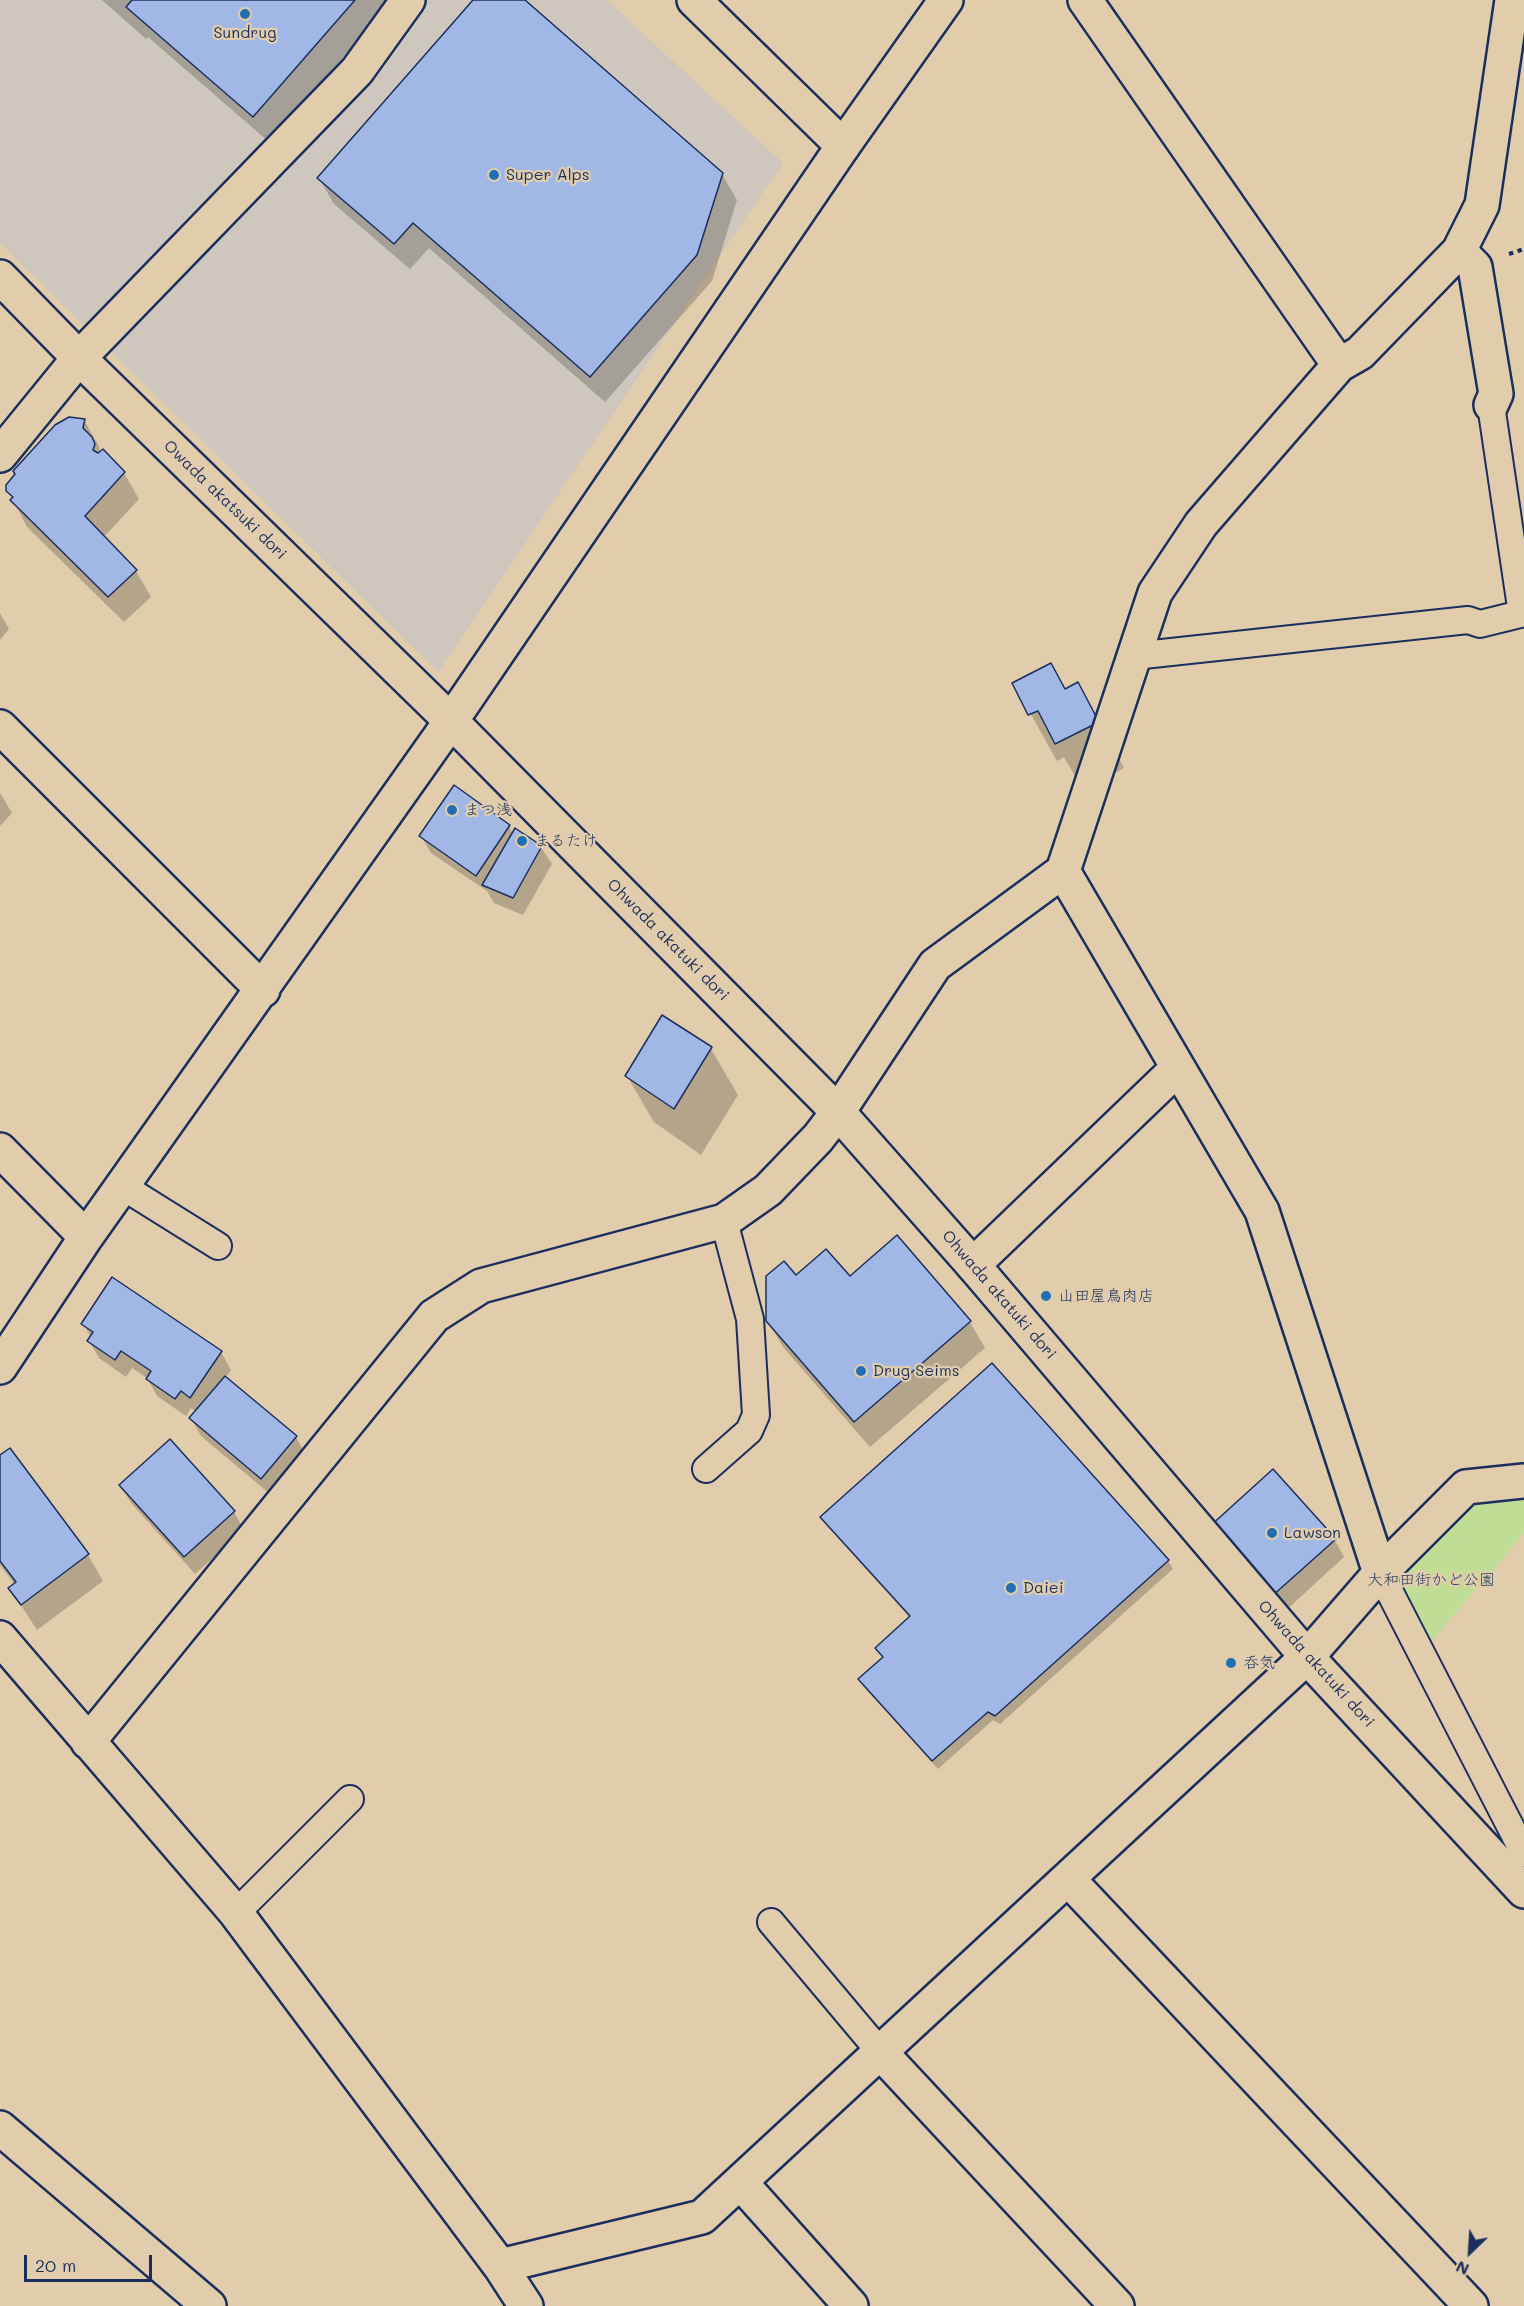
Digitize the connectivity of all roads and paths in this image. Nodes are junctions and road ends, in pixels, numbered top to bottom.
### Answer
1 (408, 0) edge
2 (694, 0) edge
3 (946, 0) edge
4 (1085, 0) edge
5 (1512, 0) edge
6 (843, 146) junction
7 (1459, 252) junction
8 (0, 277) edge
9 (79, 358) junction
10 (1339, 365) junction
11 (1491, 405) joint
12 (0, 455) edge
13 (1523, 614) edge
14 (1134, 656) junction
15 (451, 721) junction
16 (0, 727) edge
17 (1063, 872) junction
18 (262, 990) junction
19 (1178, 1068) junction
20 (838, 1112) junction
21 (0, 1150) edge
22 (122, 1186) junction
23 (724, 1221) junction
24 (86, 1237) junction
25 (218, 1246) dead end
26 (973, 1265) junction
27 (0, 1367) edge
28 (706, 1469) dead end
29 (1524, 1481) edge
30 (1380, 1573) junction
31 (0, 1638) edge
32 (1307, 1657) junction
33 (88, 1742) junction
34 (350, 1799) dead end
35 (1524, 1853) edge
36 (1068, 1879) junction
37 (1524, 1891) edge
38 (236, 1913) junction
39 (771, 1922) dead end
40 (881, 2053) junction
41 (0, 2128) edge
42 (741, 2183) junction
43 (500, 2266) junction
44 (209, 2306) edge
45 (526, 2306) edge
46 (851, 2306) edge
47 (1117, 2306) edge
48 (1471, 2306) edge

1 - 9 street
2 - 6 street
3 - 6 street
4 - 10 street
5 - 7 street
6 - 15 street
7 - 10 street
7 - 11 street
8 - 9 street, Owada akatsuki dori
9 - 12 street
9 - 15 street, Owada akatsuki dori
10 - 14 street
11 - 13 lane
13 - 14 lane
14 - 17 street
15 - 18 street
15 - 20 street, Ohwada akatuki dori
16 - 18 street
17 - 19 street
17 - 20 street
18 - 22 street
19 - 26 street
19 - 30 street
20 - 23 street
20 - 26 street, Ohwada akatuki dori
21 - 24 street
22 - 24 street
22 - 25 lane
23 - 28 lane
23 - 33 street
24 - 27 street
26 - 32 street, Ohwada akatuki dori
29 - 30 street
30 - 32 street
30 - 35 lane
31 - 33 street
32 - 36 street
32 - 37 street, Ohwada akatuki dori
33 - 38 street
34 - 38 lane
36 - 40 street
36 - 48 street
38 - 43 street
39 - 40 lane
40 - 42 street
40 - 47 street
41 - 44 street
42 - 43 street
42 - 46 street
43 - 45 street

